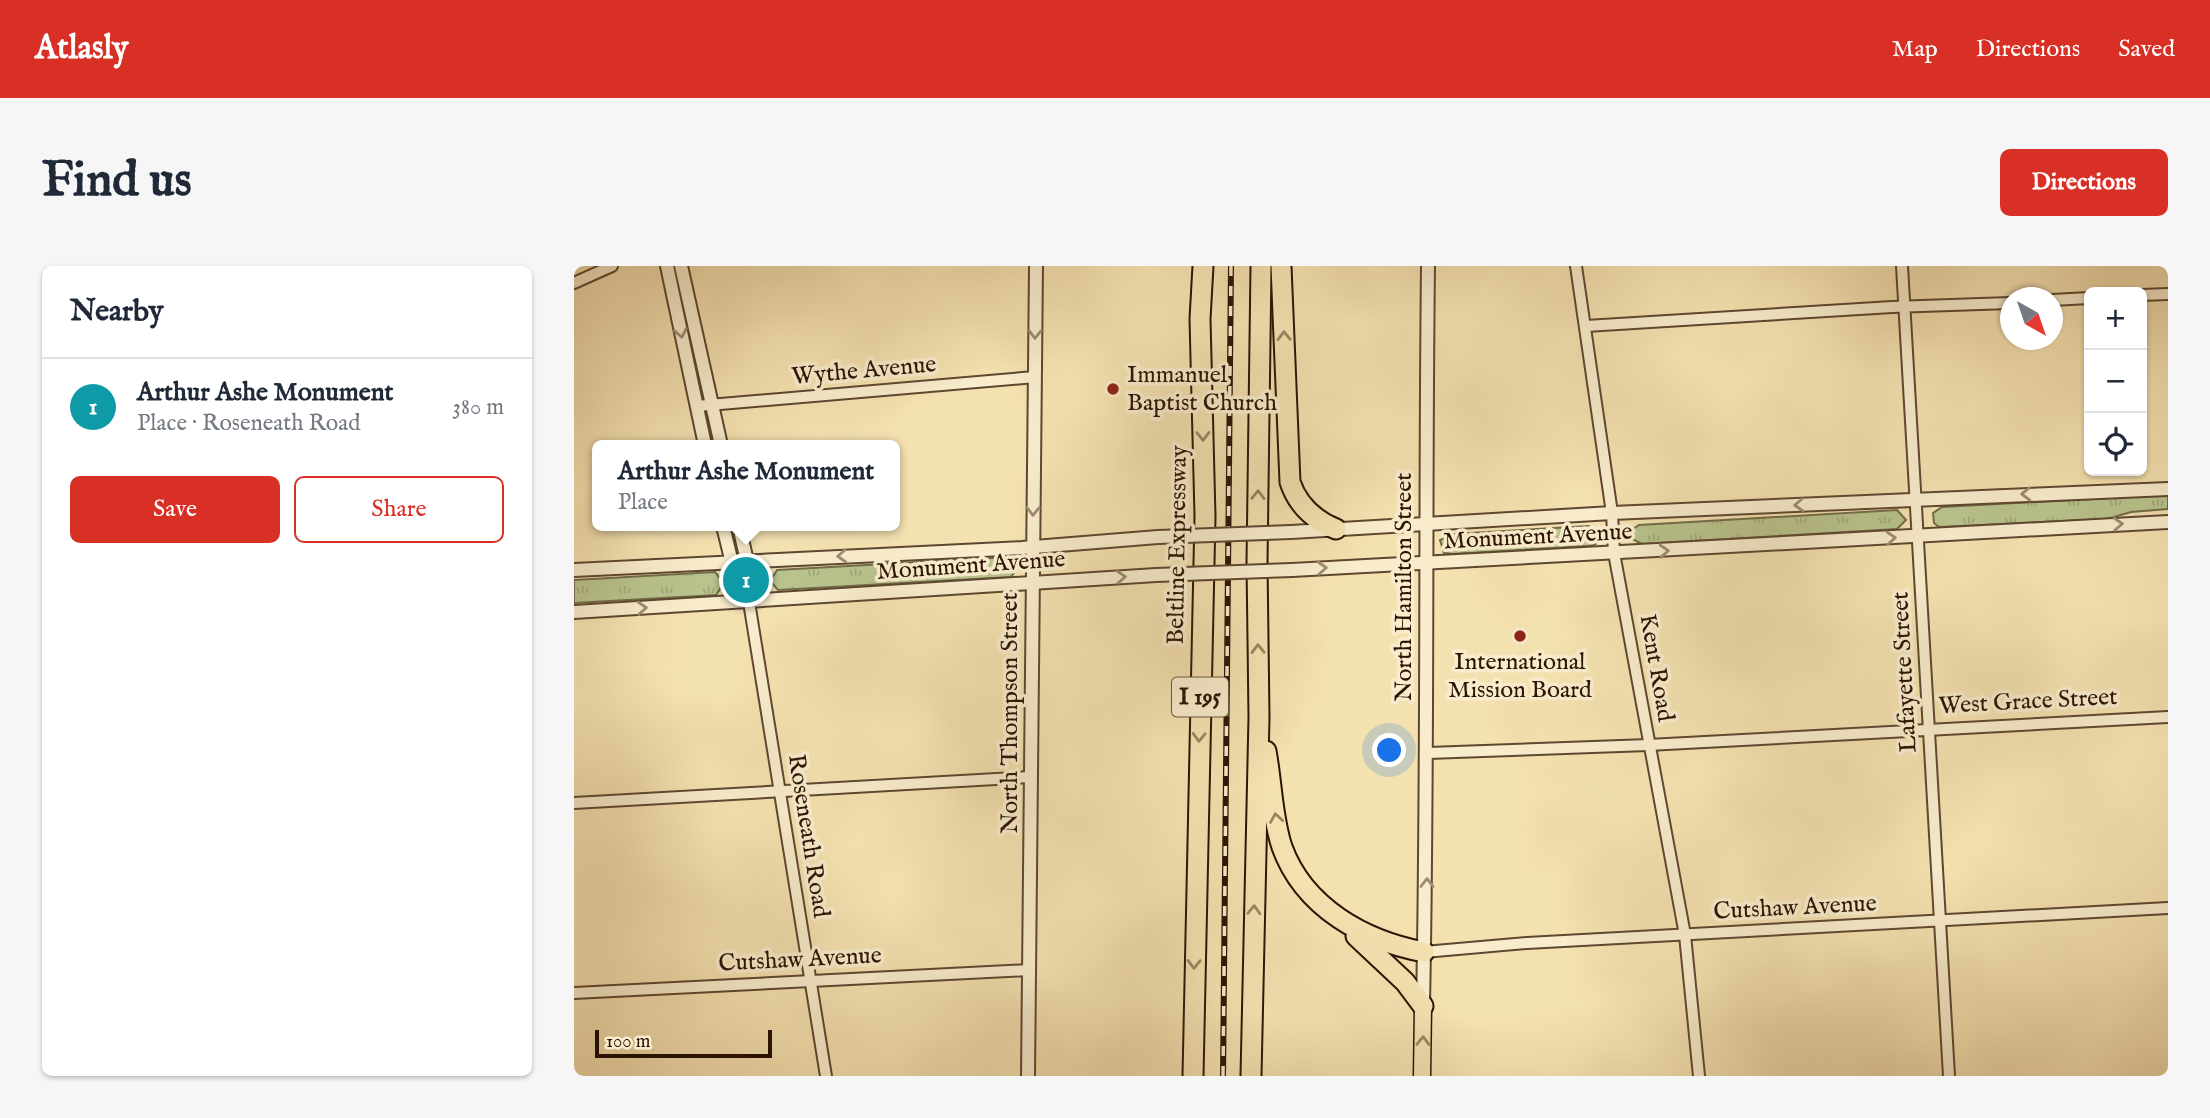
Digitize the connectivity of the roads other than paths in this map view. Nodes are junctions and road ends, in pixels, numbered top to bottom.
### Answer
1 (611, 266) edge
2 (667, 266) edge
3 (681, 266) edge
4 (1036, 266) edge
5 (1189, 266) edge
6 (1203, 266) edge
7 (1261, 266) edge
8 (1281, 266) edge
9 (1428, 266) edge
10 (1576, 266) edge
11 (1902, 266) edge
12 (574, 283) edge
13 (2147, 295) edge
14 (2168, 295) edge
15 (2084, 298) edge
16 (2063, 299) edge
17 (2000, 304) edge
18 (1904, 308) junction
19 (1200, 318) junction
20 (1586, 326) junction
21 (1035, 377) junction
22 (712, 405) junction
23 (697, 406) junction
24 (704, 440) edge
25 (719, 440) edge
26 (2168, 489) edge
27 (1916, 499) junction
28 (1612, 513) junction
29 (2168, 522) edge
30 (1425, 524) junction
31 (1336, 529) junction
32 (724, 531) edge
33 (740, 531) edge
34 (1918, 536) junction
35 (1032, 547) junction
36 (1614, 554) junction
37 (747, 561) junction
38 (732, 562) junction
39 (1424, 564) junction
40 (574, 570) edge
41 (1032, 583) junction
42 (749, 602) junction
43 (574, 612) edge
44 (2168, 717) edge
45 (1259, 718) junction
46 (1929, 728) junction
47 (1648, 745) junction
48 (1428, 753) junction
49 (1031, 777) junction
50 (779, 792) junction
51 (574, 803) edge
52 (2168, 908) edge
53 (1335, 916) junction
54 (1939, 921) junction
55 (1685, 935) junction
56 (1424, 952) junction
57 (1029, 970) junction
58 (810, 980) junction
59 (574, 993) edge
60 (1423, 1006) junction
61 (826, 1076) edge
62 (1028, 1076) edge
63 (1192, 1076) edge
64 (1251, 1076) edge
65 (1422, 1076) edge
66 (1699, 1076) edge
67 (1949, 1076) edge

1 - 12 street
2 -> 23 street
3 - 22 street
4 -> 21 street, North Thompson Street
5 - 19 highway
6 - 19 highway, Beltline Expressway / I 195
45 -> 7 highway, I 195
31 -> 8 highway
9 - 30 street, North Hamilton Street
10 - 20 street, Kent Road
11 - 18 street, Lafayette Street
13 - 14 street
15 - 16 street
17 - 18 street
18 - 20 street
18 - 27 street, Lafayette Street
19 -> 63 highway, Beltline Expressway / I 195
20 - 28 street, Kent Road
21 - 22 street, Wythe Avenue
21 -> 35 street, North Thompson Street
22 - 23 street, Wythe Avenue
22 - 25 street
23 - 24 street
26 -> 27 street, Monument Avenue
27 -> 28 street, Monument Avenue
27 - 34 street, Lafayette Street
28 - 30 street, Monument Avenue
28 - 36 street, Kent Road
34 -> 29 street, Monument Avenue
30 - 31 street, Monument Avenue
30 - 39 street, North Hamilton Street
31 - 35 street, Monument Avenue, bridge
32 - 38 street, Roseneath Road
33 - 37 street, Roseneath Road
36 -> 34 street, Monument Avenue
34 - 46 street, Lafayette Street
35 -> 37 street, Monument Avenue
35 - 41 street, North Thompson Street
36 - 39 street, Monument Avenue
36 - 47 street, Kent Road
37 - 38 street, Monument Avenue
37 - 42 street, Roseneath Road
38 - 40 street, Monument Avenue
38 - 42 street, Roseneath Road
41 -> 39 street, Monument Avenue, bridge
39 - 48 street, North Hamilton Street
41 - 42 street, Monument Avenue
41 - 49 street, North Thompson Street
43 -> 42 street, Monument Avenue
42 - 50 street, Roseneath Road
44 - 46 street, West Grace Street
53 -> 45 highway
64 -> 45 highway, I 195
46 - 47 street, West Grace Street
46 - 54 street, Lafayette Street
47 - 48 street, West Grace Street
47 - 55 street, Kent Road
56 -> 48 street, North Hamilton Street
49 - 50 street
49 - 57 street, North Thompson Street
50 - 51 street
50 - 58 street, Roseneath Road
52 - 54 street, Cutshaw Avenue
53 - 56 highway
53 - 60 highway
54 - 55 street, Cutshaw Avenue
54 - 67 street, Lafayette Street
55 - 56 street, Cutshaw Avenue
55 - 66 street, Kent Road
56 - 60 street, North Hamilton Street
57 - 58 street, Cutshaw Avenue
57 - 62 street, North Thompson Street
58 - 59 street, Cutshaw Avenue
58 - 61 street, Roseneath Road
65 -> 60 main road, North Hamilton Street

